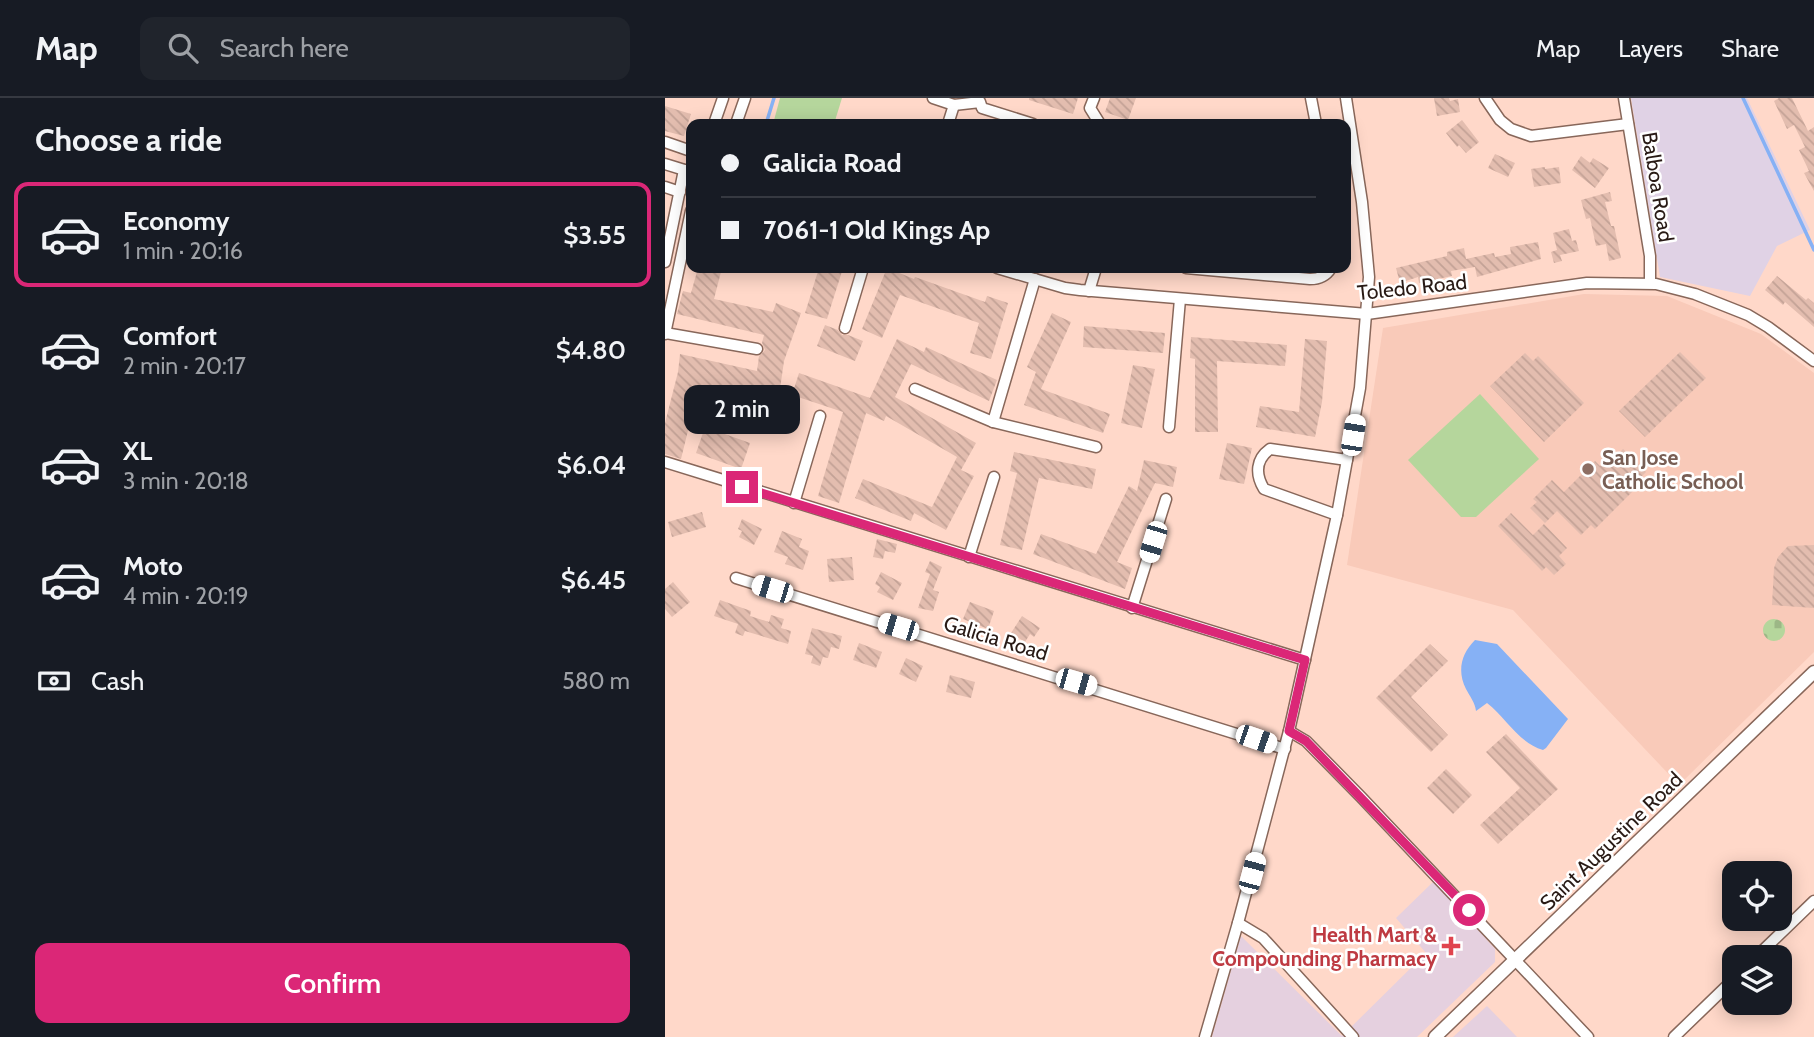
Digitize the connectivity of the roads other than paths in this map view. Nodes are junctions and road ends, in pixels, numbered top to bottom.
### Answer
1 (723, 98) edge
2 (745, 98) edge
3 (933, 98) edge
4 (1094, 98) edge
5 (1311, 98) edge
6 (1346, 98) edge
7 (1485, 98) edge
8 (1624, 98) edge
9 (981, 100) edge
10 (954, 104) junction
11 (716, 119) edge
12 (739, 119) edge
13 (950, 119) edge
14 (1017, 119) edge
15 (1097, 119) edge
16 (1314, 119) edge
17 (1349, 119) edge
18 (1628, 124) junction
19 (1351, 129) edge
20 (665, 142) edge
21 (686, 148) edge
22 (665, 164) edge
23 (686, 170) edge
24 (686, 176) edge
25 (665, 187) edge
26 (680, 192) junction
27 (686, 234) edge
28 (665, 262) edge
29 (862, 273) edge
30 (1014, 273) edge
31 (1094, 273) edge
32 (1247, 273) edge
33 (1328, 273) edge
34 (1035, 279) junction
35 (1650, 283) junction
36 (1089, 291) junction
37 (1180, 299) junction
38 (1367, 314) junction
39 (845, 328) dead end
40 (665, 333) edge
41 (757, 349) dead end
42 (1814, 361) edge
43 (915, 389) dead end
44 (820, 416) dead end
45 (993, 422) junction
46 (1168, 428) dead end
47 (1095, 447) dead end
48 (1347, 460) junction
49 (665, 462) edge
50 (994, 477) dead end
51 (1166, 499) dead end
52 (794, 503) junction
53 (1337, 515) junction
54 (969, 557) junction
55 (736, 578) dead end
56 (1132, 608) junction
57 (1305, 660) junction
58 (1814, 671) edge
59 (1289, 731) junction
60 (1285, 749) junction
61 (1814, 901) edge
62 (1238, 923) junction
63 (1768, 945) edge
64 (1515, 961) junction
65 (1722, 991) edge
66 (1205, 1037) edge
67 (1353, 1037) edge
68 (1435, 1037) edge
69 (1588, 1037) edge
70 (1674, 1037) edge

1 - 11 street
2 - 12 street
3 - 10 street
4 - 15 street
5 - 16 street
6 - 17 street
7 - 18 street
8 - 18 street, Balboa Road
9 - 10 street
9 - 14 street
10 - 13 street
18 - 35 street, Balboa Road
19 - 38 street
20 - 21 street
22 - 23 street
24 - 26 street
25 - 26 street
26 - 28 street
27 - 40 street
29 - 39 street
30 - 34 street, Toledo Road
31 - 36 street
32 - 33 street
34 - 36 street, Toledo Road
34 - 45 street
35 - 38 street, Toledo Road
35 - 42 street, Toledo Road
36 - 37 street, Toledo Road
37 - 38 street, Toledo Road
37 - 46 street
38 - 48 street
40 - 41 street
43 - 45 street
44 - 52 street
45 - 47 street
48 - 53 street
48 - 53 street
49 - 52 street
50 - 54 street
51 - 56 street
52 - 54 street
53 - 57 street
54 - 56 street
55 - 60 street, Galicia Road
56 - 57 street
57 - 59 street
58 - 64 main road, Saint Augustine Road
59 - 60 street
59 - 64 street
60 - 62 street
61 - 63 street
62 - 66 street
62 - 67 street
64 - 68 main road, Saint Augustine Road
64 - 69 street
65 - 70 street

